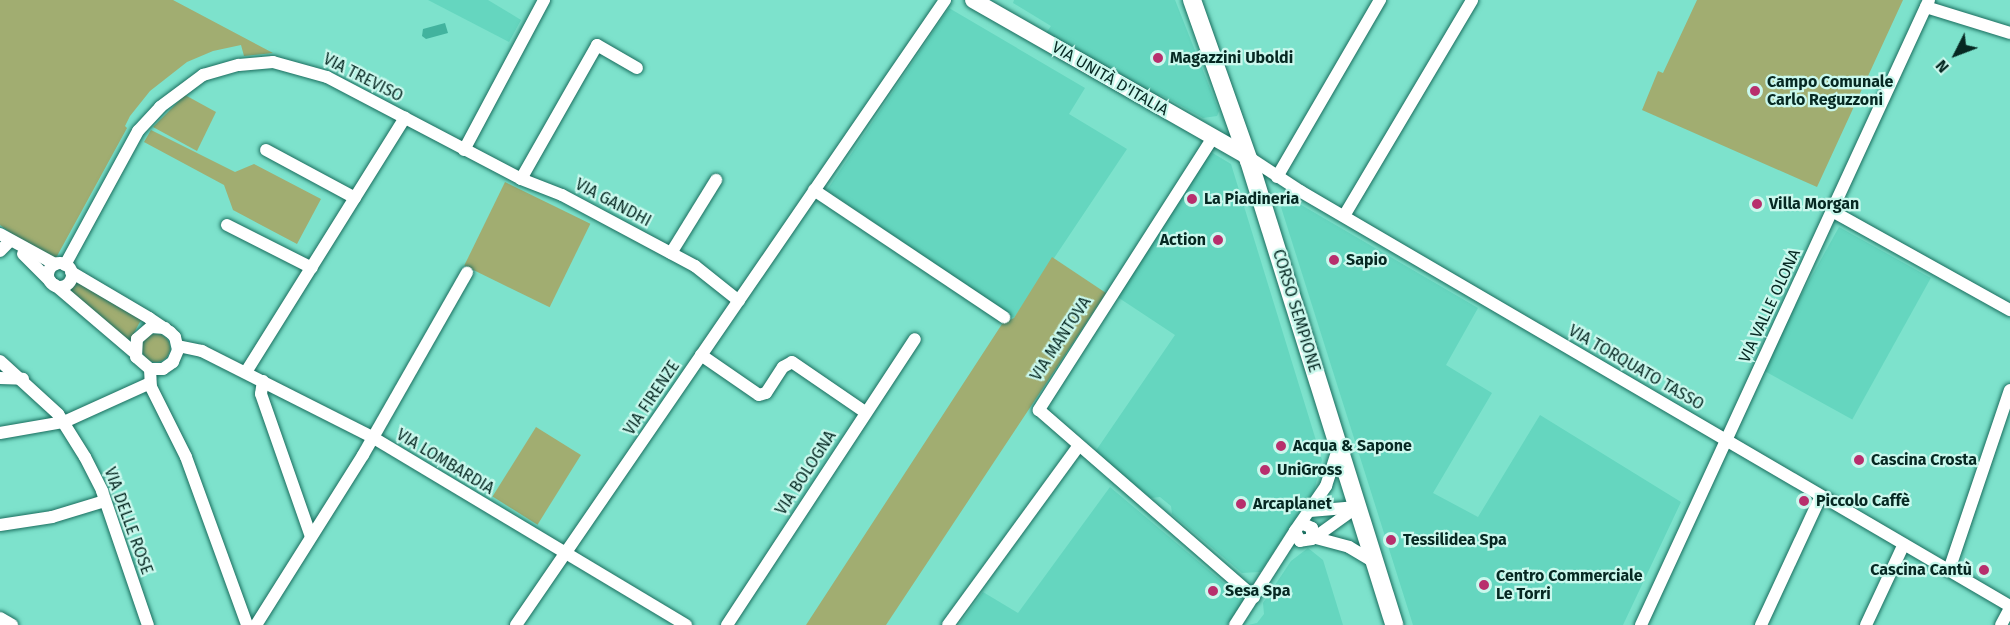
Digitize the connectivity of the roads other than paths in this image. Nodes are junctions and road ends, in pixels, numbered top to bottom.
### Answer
1 (544, 0) edge
2 (945, 0) edge
3 (973, 0) edge
4 (1192, 0) edge
5 (1380, 0) edge
6 (1472, 0) edge
7 (1927, 3) edge
8 (2010, 33) edge
9 (637, 68) dead end
10 (405, 118) junction
11 (1212, 139) junction
12 (266, 150) dead end
13 (464, 150) junction
14 (1247, 156) junction
15 (1276, 177) junction
16 (521, 179) junction
17 (716, 180) dead end
18 (814, 190) junction
19 (355, 198) junction
20 (1832, 211) junction
21 (1344, 216) junction
22 (227, 225) dead end
23 (8, 240) edge
24 (0, 251) edge
25 (671, 253) junction
26 (64, 267) junction
27 (312, 268) junction
28 (467, 273) dead end
29 (54, 284) junction
30 (739, 301) junction
31 (2010, 310) edge
32 (1004, 317) dead end
33 (165, 328) junction
34 (915, 339) dead end
35 (178, 346) junction
36 (136, 354) junction
37 (701, 355) junction
38 (0, 362) edge
39 (150, 369) junction
40 (246, 372) junction
41 (0, 378) edge
42 (23, 379) junction
43 (263, 381) junction
44 (150, 383) junction
45 (2010, 390) edge
46 (866, 412) junction
47 (64, 422) junction
48 (0, 433) edge
49 (372, 437) junction
50 (1727, 441) junction
51 (1078, 447) junction
52 (1338, 449) junction
53 (1821, 496) junction
54 (105, 501) junction
55 (1357, 507) junction
56 (1310, 511) junction
57 (0, 525) edge
58 (1298, 527) junction
59 (311, 537) junction
60 (1310, 540) junction
61 (1904, 544) junction
62 (566, 553) junction
63 (1282, 556) junction
64 (1374, 562) junction
65 (1949, 570) junction
66 (1254, 597) junction
67 (2010, 607) edge
68 (0, 618) edge
69 (12, 625) edge
70 (148, 625) edge
71 (247, 625) edge
72 (256, 625) edge
73 (516, 625) edge
74 (686, 625) edge
75 (727, 625) edge
76 (948, 625) edge
77 (1235, 625) edge
78 (1394, 625) edge
79 (1641, 625) edge
80 (1761, 625) edge
81 (1866, 625) edge
82 (2001, 625) edge

1 - 13 street
2 - 18 street, VIA FIRENZE
3 - 11 street, VIA UNITÀ D'ITALIA
4 - 14 main road, CORSO SEMPIONE
5 - 15 street
6 - 21 street
7 - 8 street
7 - 20 street, VIA VALLE OLONA
9 - 16 street
10 - 13 street, VIA TREVISO
10 - 19 street
10 - 26 street, VIA TREVISO
11 - 14 street, VIA UNITÀ D'ITALIA
11 - 51 street, VIA MANTOVA
12 - 19 street
13 - 16 street, VIA GANDHI
14 - 15 street, VIA TORQUATO TASSO
14 - 52 main road, CORSO SEMPIONE
15 - 21 street, VIA TORQUATO TASSO
16 - 25 street, VIA GANDHI
17 - 25 street
18 - 30 street, VIA FIRENZE
18 - 32 street
19 - 27 street
20 - 31 street
20 - 50 street, VIA VALLE OLONA
21 - 50 street, VIA TORQUATO TASSO
22 - 27 street
23 - 24 street
23 - 26 street
23 - 29 street
25 - 30 street, VIA GANDHI
26 - 29 street
26 - 29 street
26 - 33 street
27 - 40 street
28 - 49 street
29 - 36 street
30 - 37 street, VIA FIRENZE
33 - 35 street
33 - 36 street
34 - 46 street, VIA BOLOGNA
35 - 39 street
35 - 40 street, VIA LOMBARDIA
36 - 39 street
37 - 46 street
37 - 62 street, VIA FIRENZE
38 - 42 street, VIA DELLE ROSE
39 - 44 street
40 - 43 street, VIA LOMBARDIA
41 - 42 street
42 - 47 street, VIA DELLE ROSE
43 - 49 street, VIA LOMBARDIA
43 - 59 street
44 - 47 street
44 - 71 street
45 - 65 street
46 - 75 street, VIA BOLOGNA
47 - 48 street
47 - 54 street, VIA DELLE ROSE
49 - 59 street
49 - 62 street, VIA LOMBARDIA
50 - 53 street, VIA TORQUATO TASSO
50 - 79 street, VIA VALLE OLONA
51 - 66 street, VIA MANTOVA
51 - 76 street
52 - 55 main road, CORSO SEMPIONE
52 - 56 street
53 - 61 street, VIA TORQUATO TASSO
53 - 80 street
54 - 57 street
54 - 70 street, VIA DELLE ROSE
55 - 56 street
55 - 60 street
55 - 64 main road, CORSO SEMPIONE
56 - 58 street
58 - 60 street
58 - 63 street
59 - 72 street
60 - 63 street
60 - 64 street
61 - 65 street, VIA TORQUATO TASSO
61 - 81 street
62 - 73 street, VIA FIRENZE
62 - 74 street, VIA LOMBARDIA
63 - 66 street
64 - 78 main road, CORSO SEMPIONE
65 - 67 street, VIA TORQUATO TASSO
66 - 77 street
67 - 82 street
68 - 69 street

